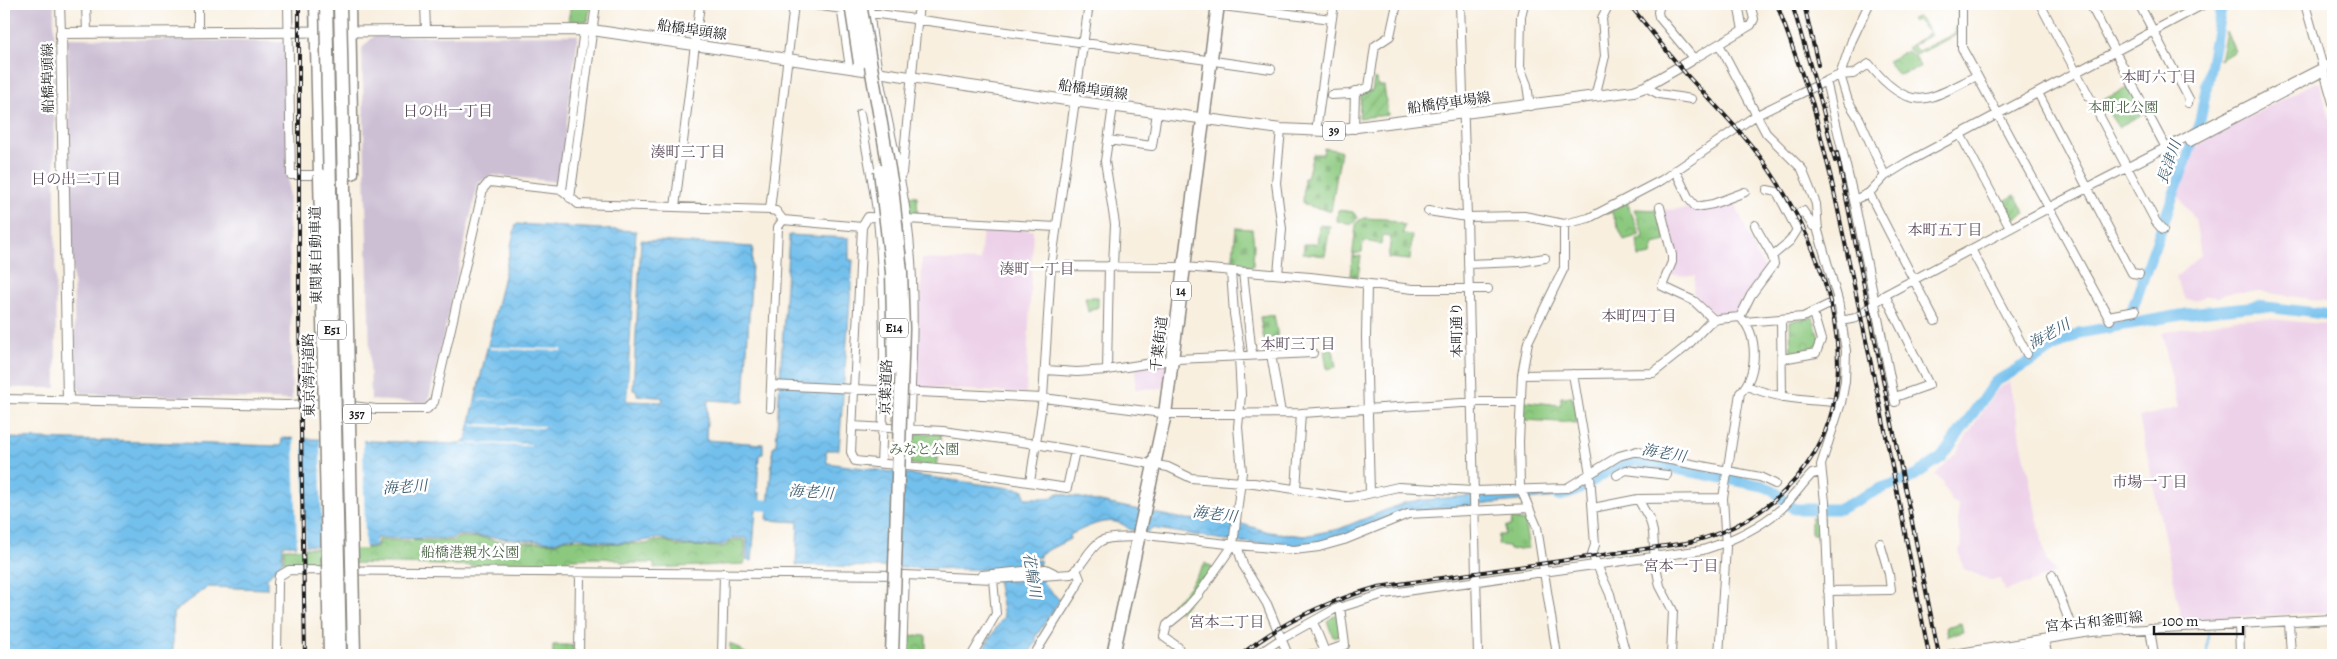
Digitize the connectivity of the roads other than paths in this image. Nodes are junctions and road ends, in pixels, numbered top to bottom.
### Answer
1 (60, 4) edge
2 (86, 4) edge
3 (198, 4) edge
4 (288, 4) edge
5 (316, 4) edge
6 (326, 4) edge
7 (340, 4) edge
8 (349, 4) edge
9 (425, 4) edge
10 (596, 4) edge
11 (700, 4) edge
12 (794, 4) edge
13 (807, 4) edge
14 (860, 4) edge
15 (869, 4) edge
16 (920, 4) edge
17 (1089, 4) edge
18 (1213, 4) edge
19 (1334, 4) edge
20 (1397, 4) edge
21 (1460, 4) edge
22 (1524, 4) edge
23 (1609, 4) edge
24 (1660, 4) edge
25 (1738, 4) edge
26 (1750, 4) edge
27 (1962, 4) edge
28 (2040, 4) edge
29 (2090, 4) edge
30 (2139, 4) edge
31 (2204, 4) edge
32 (2305, 4) edge
33 (844, 5) edge
34 (1867, 5) edge
35 (2191, 7) edge
36 (870, 13) junction
37 (919, 19) junction
38 (1332, 19) junction
39 (426, 30) junction
40 (588, 30) junction
41 (1743, 30) junction
42 (2154, 31) junction
43 (86, 32) junction
44 (198, 32) junction
45 (289, 32) junction
46 (316, 32) junction
47 (349, 32) junction
48 (61, 33) junction
49 (696, 44) junction
50 (1083, 44) junction
51 (1719, 44) junction
52 (2115, 52) junction
53 (787, 58) junction
54 (1211, 60) junction
55 (1692, 60) junction
56 (2333, 62) edge
57 (850, 68) junction
58 (2323, 68) junction
59 (1271, 69) dead end
60 (878, 72) junction
61 (2076, 72) junction
62 (1840, 75) junction
63 (913, 76) junction
64 (1977, 76) junction
65 (1826, 81) junction
66 (1645, 87) junction
67 (1355, 91) junction
68 (2038, 93) junction
69 (1331, 95) dead end
70 (1595, 97) junction
71 (1691, 99) dead end
72 (1076, 101) junction
73 (2188, 103) dead end
74 (2333, 103) edge
75 (1113, 106) junction
76 (1530, 106) junction
77 (1157, 112) junction
78 (860, 114) dead end
79 (1464, 115) junction
80 (1997, 115) junction
81 (1755, 116) junction
82 (1203, 117) junction
83 (1281, 128) junction
84 (1354, 129) junction
85 (1316, 131) junction
86 (1960, 134) junction
87 (2190, 139) junction
88 (1108, 140) junction
89 (2166, 148) junction
90 (2128, 169) junction
91 (1675, 170) junction
92 (320, 175) junction
93 (1885, 176) junction
94 (901, 182) junction
95 (2088, 188) junction
96 (562, 190) junction
97 (1767, 190) dead end
98 (1745, 192) dead end
99 (1869, 193) junction
100 (570, 198) junction
101 (1854, 200) junction
102 (676, 207) junction
103 (1660, 207) dead end
104 (2049, 207) junction
105 (770, 210) junction
106 (1428, 210) dead end
107 (1467, 217) junction
108 (1791, 217) junction
109 (878, 218) junction
110 (783, 220) junction
111 (907, 220) junction
112 (1564, 224) junction
113 (1756, 225) dead end
114 (862, 227) junction
115 (1056, 227) junction
116 (1818, 228) junction
117 (2010, 228) junction
118 (2161, 228) dead end
119 (1971, 249) junction
120 (1772, 256) junction
121 (1545, 258) dead end
122 (1468, 264) junction
123 (1051, 266) junction
124 (1111, 266) junction
125 (1184, 267) junction
126 (1231, 271) junction
127 (1242, 272) junction
128 (1278, 274) junction
129 (2139, 274) dead end
130 (1914, 280) junction
131 (1367, 285) junction
132 (1488, 289) dead end
133 (1469, 290) junction
134 (1885, 295) junction
135 (1838, 300) junction
136 (1874, 303) junction
137 (2132, 312) dead end
138 (1813, 314) junction
139 (1781, 319) junction
140 (1714, 320) junction
141 (1742, 320) junction
142 (1842, 321) junction
143 (1935, 321) dead end
144 (1313, 353) dead end
145 (1270, 354) junction
146 (2027, 354) dead end
147 (1252, 355) junction
148 (1240, 356) junction
149 (1175, 359) junction
150 (1782, 359) junction
151 (1045, 370) junction
152 (1107, 370) junction
153 (1573, 374) junction
154 (1522, 375) junction
155 (773, 385) junction
156 (1747, 386) junction
157 (851, 389) junction
158 (884, 390) junction
159 (910, 391) junction
160 (1782, 397) junction
161 (1043, 398) junction
162 (4, 399) edge
163 (68, 400) junction
164 (1521, 402) junction
165 (1472, 403) junction
166 (1841, 403) junction
167 (770, 408) dead end
168 (1368, 409) junction
169 (1281, 413) junction
170 (1301, 413) junction
171 (1165, 414) junction
172 (1240, 414) junction
173 (852, 426) junction
174 (883, 428) junction
175 (909, 430) junction
176 (1036, 444) junction
177 (1075, 451) junction
178 (881, 464) junction
179 (1154, 464) junction
180 (908, 466) junction
181 (1727, 472) junction
182 (1822, 472) junction
183 (1617, 475) dead end
184 (1667, 475) dead end
185 (1590, 476) junction
186 (1030, 482) junction
187 (1242, 482) junction
188 (1775, 484) dead end
189 (1296, 490) junction
190 (1474, 492) junction
191 (1521, 492) junction
192 (1370, 493) junction
193 (1723, 498) junction
194 (1638, 499) junction
195 (1528, 506) junction
196 (1593, 508) junction
197 (1474, 510) junction
198 (1141, 535) junction
199 (1725, 542) junction
200 (1880, 543) dead end
201 (1234, 544) junction
202 (1655, 557) junction
203 (1597, 566) junction
204 (1076, 569) junction
205 (724, 573) junction
206 (580, 574) junction
207 (1543, 574) junction
208 (905, 575) junction
209 (2052, 575) dead end
210 (994, 577) junction
211 (1476, 583) junction
212 (1828, 592) junction
213 (1340, 607) junction
214 (2333, 620) edge
215 (1313, 622) junction
216 (2289, 622) junction
217 (2239, 624) junction
218 (2150, 628) junction
219 (2074, 634) junction
220 (1281, 639) junction
221 (2044, 642) junction
222 (1325, 652) junction
223 (1983, 652) edge
224 (277, 655) edge
225 (330, 655) edge
226 (340, 655) edge
227 (354, 655) edge
228 (362, 655) edge
229 (579, 655) edge
230 (722, 655) edge
231 (884, 655) edge
232 (892, 655) edge
233 (902, 655) edge
234 (972, 655) edge
235 (1034, 655) edge
236 (1113, 655) edge
237 (1181, 655) edge
238 (1257, 655) edge
239 (1288, 655) edge
240 (1308, 655) edge
241 (1478, 655) edge
242 (1557, 655) edge
243 (1626, 655) edge
244 (1671, 655) edge
245 (1719, 655) edge
246 (1831, 655) edge
247 (1949, 655) edge
248 (2012, 655) edge
249 (2048, 655) edge
250 (2154, 655) edge
251 (2240, 655) edge
252 (2291, 655) edge

1 - 48 street
2 - 43 street
3 - 44 street
4 - 45 street
5 - 46 highway, 東京湾岸道路 / 357
6 - 226 highway, 東関東自動車道 / E51, bridge
7 - 227 highway, E51, bridge
8 - 47 highway, 357
9 - 39 street
10 - 40 street
11 - 49 street
12 - 53 street
13 - 33 street
14 - 232 highway, 京葉道路 / E14, bridge
15 - 36 street
16 - 37 street
17 - 50 street
18 - 38 street
18 - 54 highway, 千葉街道 / 14
19 - 38 street
20 - 67 street
21 - 79 street, 本町通り
22 - 76 street
23 - 70 street
24 - 55 street
25 - 41 street
26 - 41 street
27 - 64 street
28 - 61 street
29 - 52 street
30 - 42 street
31 - 35 street
32 - 58 street
33 - 36 street
33 - 57 street
33 - 231 highway, 京葉道路 / E14, bridge
34 - 62 street
35 - 42 street
36 - 37 street
36 - 60 street
37 - 50 street
37 - 63 street
38 - 85 street
39 - 40 main road, 船橋埠頭線
39 - 47 main road, 船橋埠頭線
40 - 49 main road, 船橋埠頭線
40 - 96 street
40 - 100 street
41 - 51 street
42 - 52 street
42 - 73 street
43 - 44 main road, 船橋埠頭線
43 - 48 main road, 船橋埠頭線
44 - 45 main road, 船橋埠頭線
45 - 46 main road, 船橋埠頭線
45 - 92 street
46 - 47 main road, 船橋埠頭線
46 - 92 highway, 東京湾岸道路 / 357
47 - 228 highway, 357
48 - 163 main road, 船橋埠頭線
49 - 53 main road, 船橋埠頭線
49 - 102 street
50 - 54 street
50 - 72 street
51 - 55 street
51 - 81 street
52 - 61 street
52 - 89 street
53 - 57 main road, 船橋埠頭線
53 - 105 street
54 - 59 street
54 - 82 highway, 千葉街道 / 14
55 - 66 main road, 船橋停車場線 / 39
56 - 58 street
57 - 60 main road, 船橋埠頭線
58 - 74 street
58 - 87 street
60 - 63 main road, 船橋埠頭線
60 - 94 street
61 - 68 street
61 - 90 street
62 - 64 street
62 - 65 street
62 - 93 street
63 - 72 main road, 船橋埠頭線
63 - 94 street
64 - 80 street
65 - 81 street
65 - 101 street
66 - 70 main road, 船橋停車場線 / 39
66 - 71 street
67 - 69 street
67 - 84 street
68 - 80 street
68 - 95 street
70 - 76 main road, 船橋停車場線 / 39
72 - 75 main road, 船橋埠頭線
72 - 115 street
75 - 77 main road, 船橋埠頭線
75 - 88 street
76 - 79 main road, 船橋停車場線 / 39
77 - 82 main road, 船橋埠頭線
77 - 88 street
78 - 109 street
79 - 84 main road, 船橋停車場線 / 39
79 - 107 street, 本町通り
80 - 86 street
80 - 104 street
81 - 91 street
81 - 116 street
82 - 83 main road, 船橋停車場線 / 39
82 - 125 highway, 千葉街道 / 14
83 - 85 main road, 船橋停車場線 / 39
83 - 128 street
84 - 85 main road, 船橋停車場線 / 39
86 - 93 street
86 - 117 street
87 - 89 street
87 - 90 street
88 - 124 street
89 - 90 street
90 - 95 street
90 - 118 street
91 - 98 street
91 - 112 street
92 - 225 highway, 東京湾岸道路 / 357, bridge
93 - 99 street
94 - 111 street
95 - 104 street
95 - 129 street
96 - 100 street
96 - 163 street
97 - 108 street
99 - 101 street
99 - 130 street
100 - 102 street
101 - 136 street
102 - 105 street
103 - 140 street
104 - 117 street
104 - 137 street
105 - 110 street
106 - 107 street
107 - 112 street
107 - 122 street, 本町通り
108 - 116 street
108 - 120 street
109 - 111 street
109 - 114 street
109 - 158 street
110 - 114 street
110 - 155 street
111 - 115 street
111 - 159 street
112 - 154 street
113 - 120 street
114 - 157 street
115 - 123 street
116 - 135 street
117 - 119 street
119 - 130 street
119 - 146 street
120 - 141 street
121 - 122 street
122 - 133 street, 本町通り
123 - 124 street
123 - 151 street
124 - 125 street
124 - 152 street
125 - 126 street
125 - 149 highway, 千葉街道 / 14
126 - 127 street
126 - 148 street
127 - 128 street
127 - 147 street
128 - 131 street
130 - 134 street
130 - 143 street
131 - 133 street
131 - 168 street
132 - 133 street
133 - 165 street, 本町通り
134 - 136 street
134 - 136 street
135 - 138 street
135 - 142 street
136 - 142 street
138 - 139 street
138 - 150 street
139 - 141 street
139 - 150 street
140 - 141 street
140 - 153 street
141 - 156 street
142 - 166 street
144 - 145 street
145 - 147 street
145 - 169 street
147 - 148 street
148 - 149 street
148 - 172 street
149 - 152 street
149 - 171 highway, 千葉街道 / 14
150 - 160 street
151 - 152 street
151 - 161 street
153 - 154 street
153 - 185 street
154 - 164 street
155 - 157 street
155 - 167 street
156 - 160 street
156 - 181 street
157 - 158 street
157 - 173 street
158 - 159 street
158 - 174 street
159 - 161 street
159 - 175 street
160 - 166 street
161 - 171 street
161 - 176 street
162 - 163 street
164 - 165 street
164 - 191 street
165 - 168 street
165 - 190 street, 本町通り
166 - 182 street
168 - 170 street
168 - 192 street
169 - 170 street
169 - 172 street
170 - 189 street
171 - 172 street
171 - 179 highway, 千葉街道 / 14
172 - 187 street
173 - 174 street
173 - 178 street
174 - 175 street
174 - 178 street
175 - 176 street
175 - 180 street
176 - 177 street
176 - 186 street
177 - 179 street
177 - 186 street
178 - 180 street
179 - 187 street
179 - 198 highway, 千葉街道 / 14
180 - 186 street
181 - 185 street
181 - 188 street
181 - 193 street
182 - 199 street
182 - 212 street
183 - 184 street
185 - 191 street
185 - 196 street
187 - 189 street
187 - 201 street
189 - 192 street
190 - 191 street
190 - 192 street
190 - 197 street, 本町通り
191 - 195 street
193 - 194 street
193 - 199 street
194 - 196 street
194 - 202 street
195 - 197 street
195 - 207 street
196 - 203 street
197 - 201 street
197 - 211 street, 本町通り
198 - 201 street
198 - 204 street
198 - 236 highway, 千葉街道 / 14
199 - 202 street
199 - 245 street
200 - 212 street
201 - 220 street
201 - 237 street
202 - 203 street
202 - 244 street
203 - 207 street
203 - 243 street
204 - 210 street
204 - 235 street
205 - 206 street
205 - 208 street
205 - 230 street
206 - 224 street
206 - 229 street
207 - 211 street
207 - 242 street
208 - 210 street
208 - 233 street
209 - 219 street
210 - 234 street
211 - 213 street
211 - 241 street, 本町通り
212 - 246 street
213 - 215 street
213 - 222 street
214 - 216 street, 宮本古和釜町線
215 - 220 street
215 - 222 street
216 - 217 street, 宮本古和釜町線
216 - 252 street
217 - 218 street, 宮本古和釜町線
217 - 251 street
218 - 219 street, 宮本古和釜町線
218 - 250 street
219 - 221 street, 宮本古和釜町線
220 - 238 street
220 - 239 street
221 - 223 street, 宮本古和釜町線
221 - 248 street
221 - 249 street
222 - 240 street
223 - 247 street, 宮本古和釜町線

